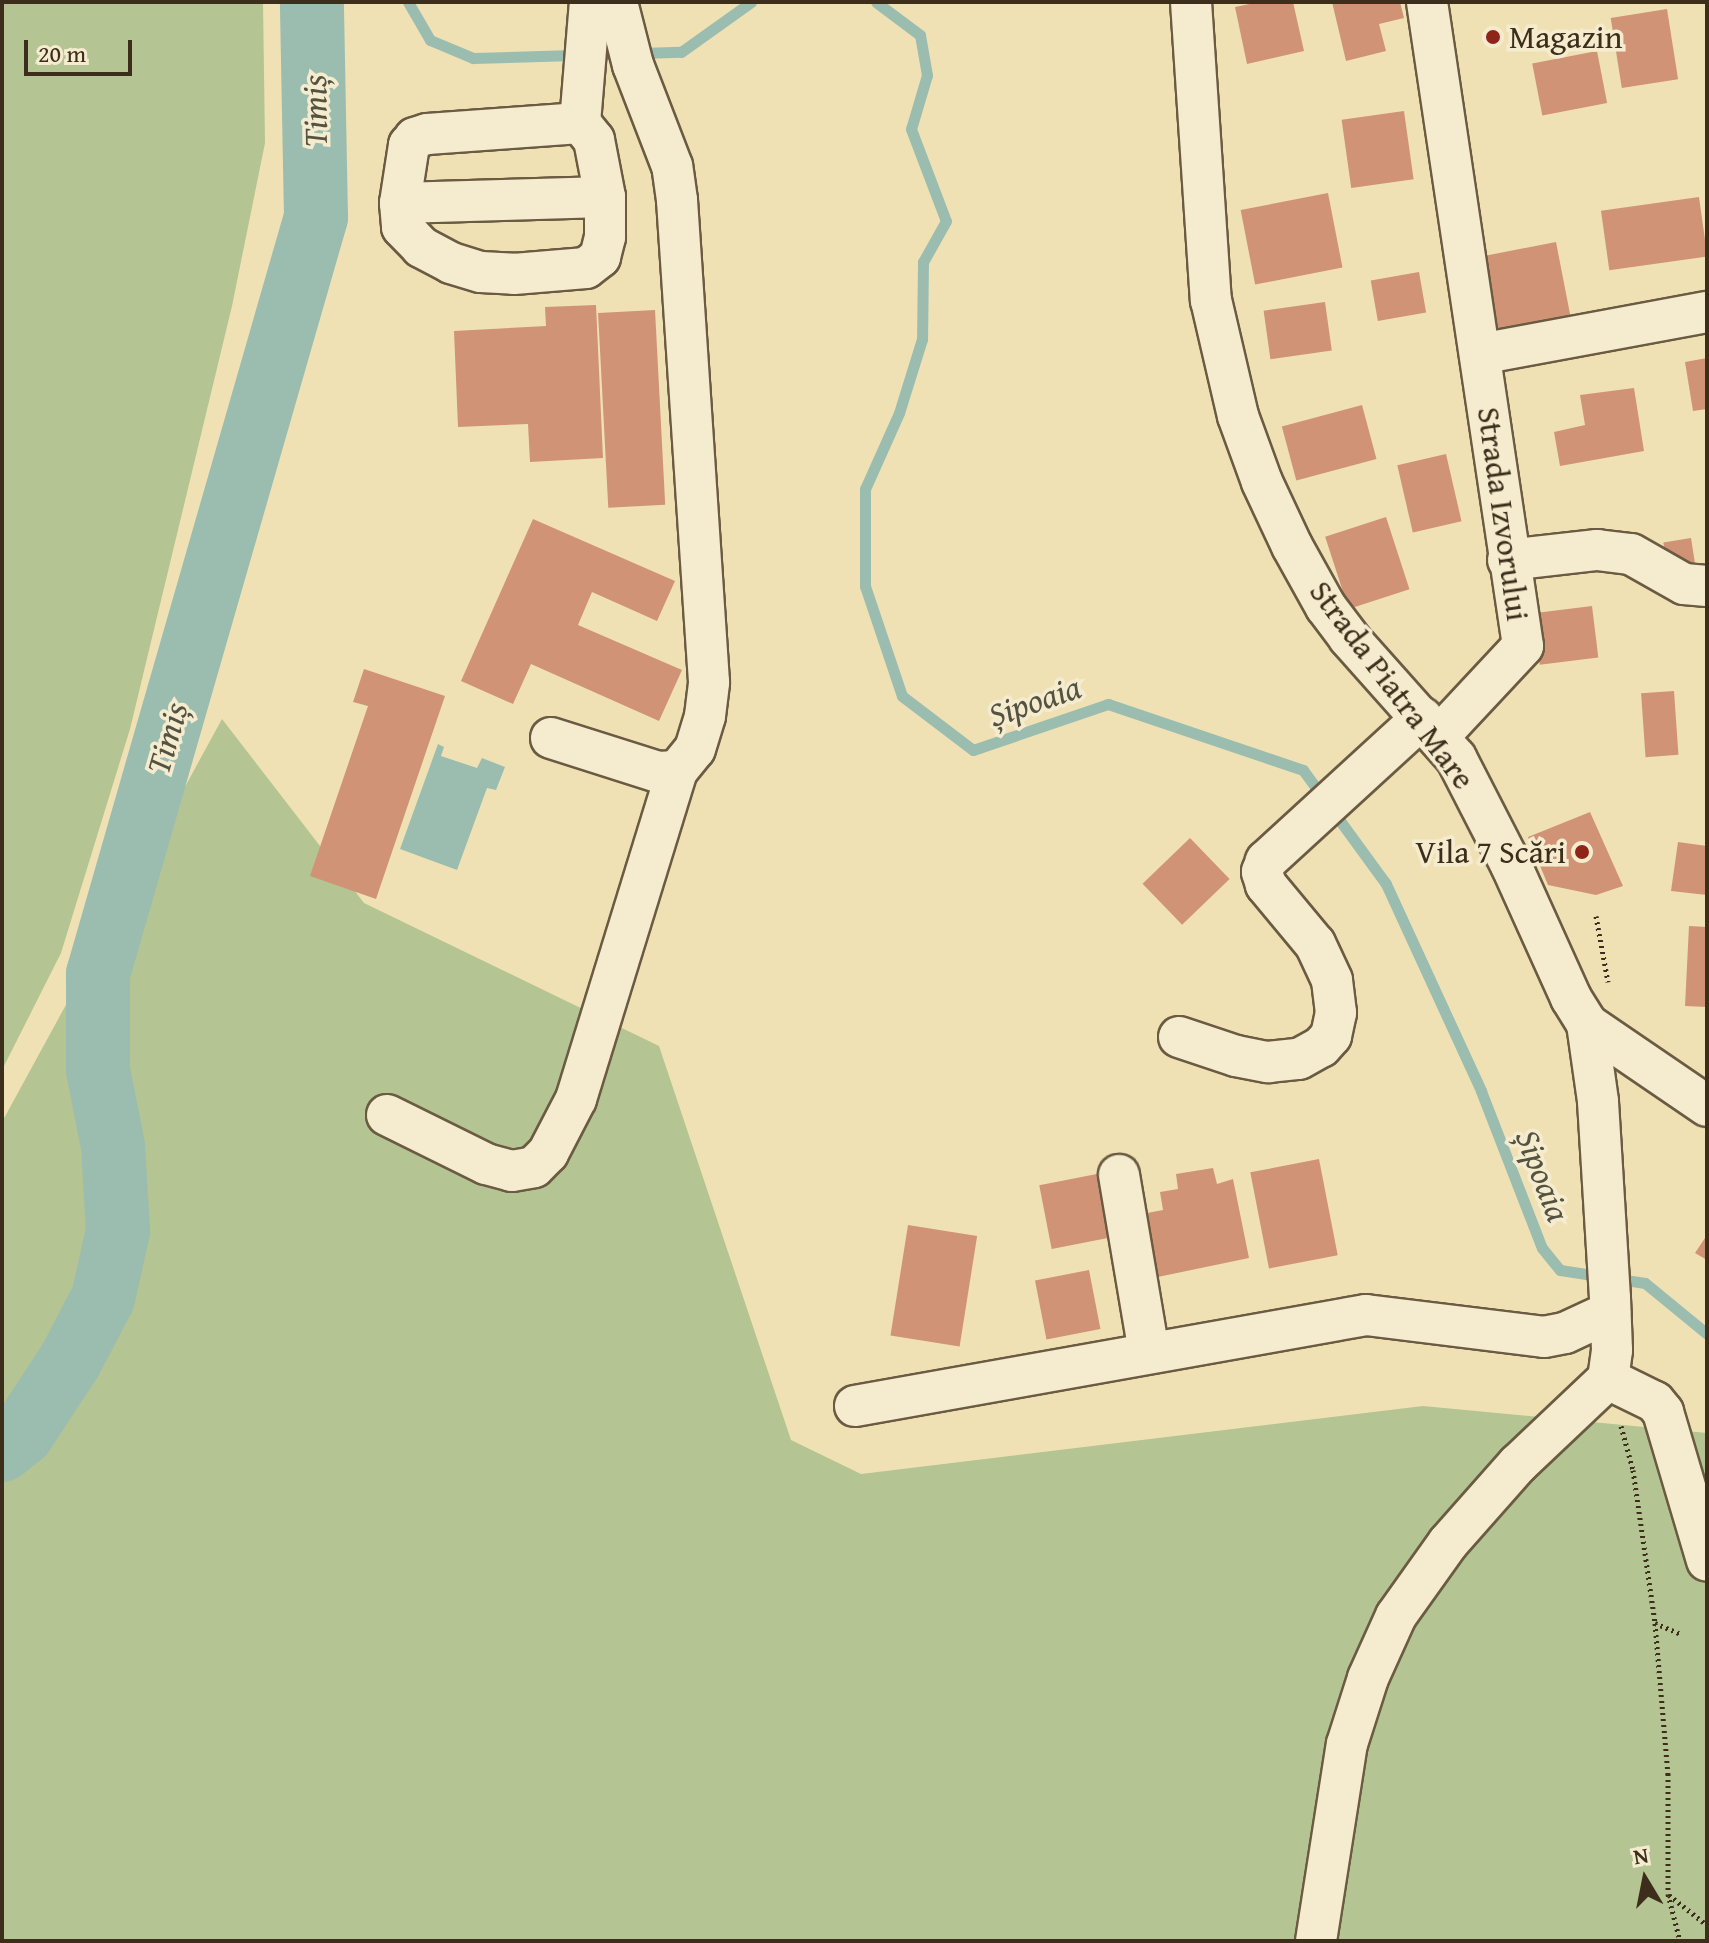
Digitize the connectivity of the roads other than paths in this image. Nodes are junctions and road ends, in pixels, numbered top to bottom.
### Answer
1 (590, 2) edge
2 (617, 2) edge
3 (1191, 2) edge
4 (1427, 2) edge
5 (580, 123) junction
6 (605, 197) junction
7 (400, 203) junction
8 (1707, 312) edge
9 (1480, 354) junction
10 (1508, 560) junction
11 (1707, 586) edge
12 (1430, 727) junction
13 (551, 738) dead end
14 (677, 771) junction
15 (1587, 1024) junction
16 (1179, 1037) dead end
17 (1697, 1089) edge
18 (387, 1115) dead end
19 (1119, 1175) dead end
20 (1610, 1305) junction
21 (1149, 1352) junction
22 (1608, 1379) junction
23 (855, 1406) dead end
24 (1707, 1561) edge
25 (1316, 1941) edge

1 - 5 street
2 - 14 street
3 - 12 street, Strada Piatra Mare
4 - 9 street, Strada Izvorului
5 - 6 street
5 - 7 street
6 - 7 street
6 - 7 street
8 - 9 street
9 - 10 street, Strada Izvorului
10 - 11 street
10 - 12 street, Strada Izvorului
12 - 15 street, Strada Piatra Mare
12 - 16 street
13 - 14 street
14 - 18 street
15 - 17 street, Strada Piatra Mare
15 - 20 street
19 - 21 street
20 - 21 street
20 - 22 street
21 - 23 street
22 - 24 street
22 - 25 street

